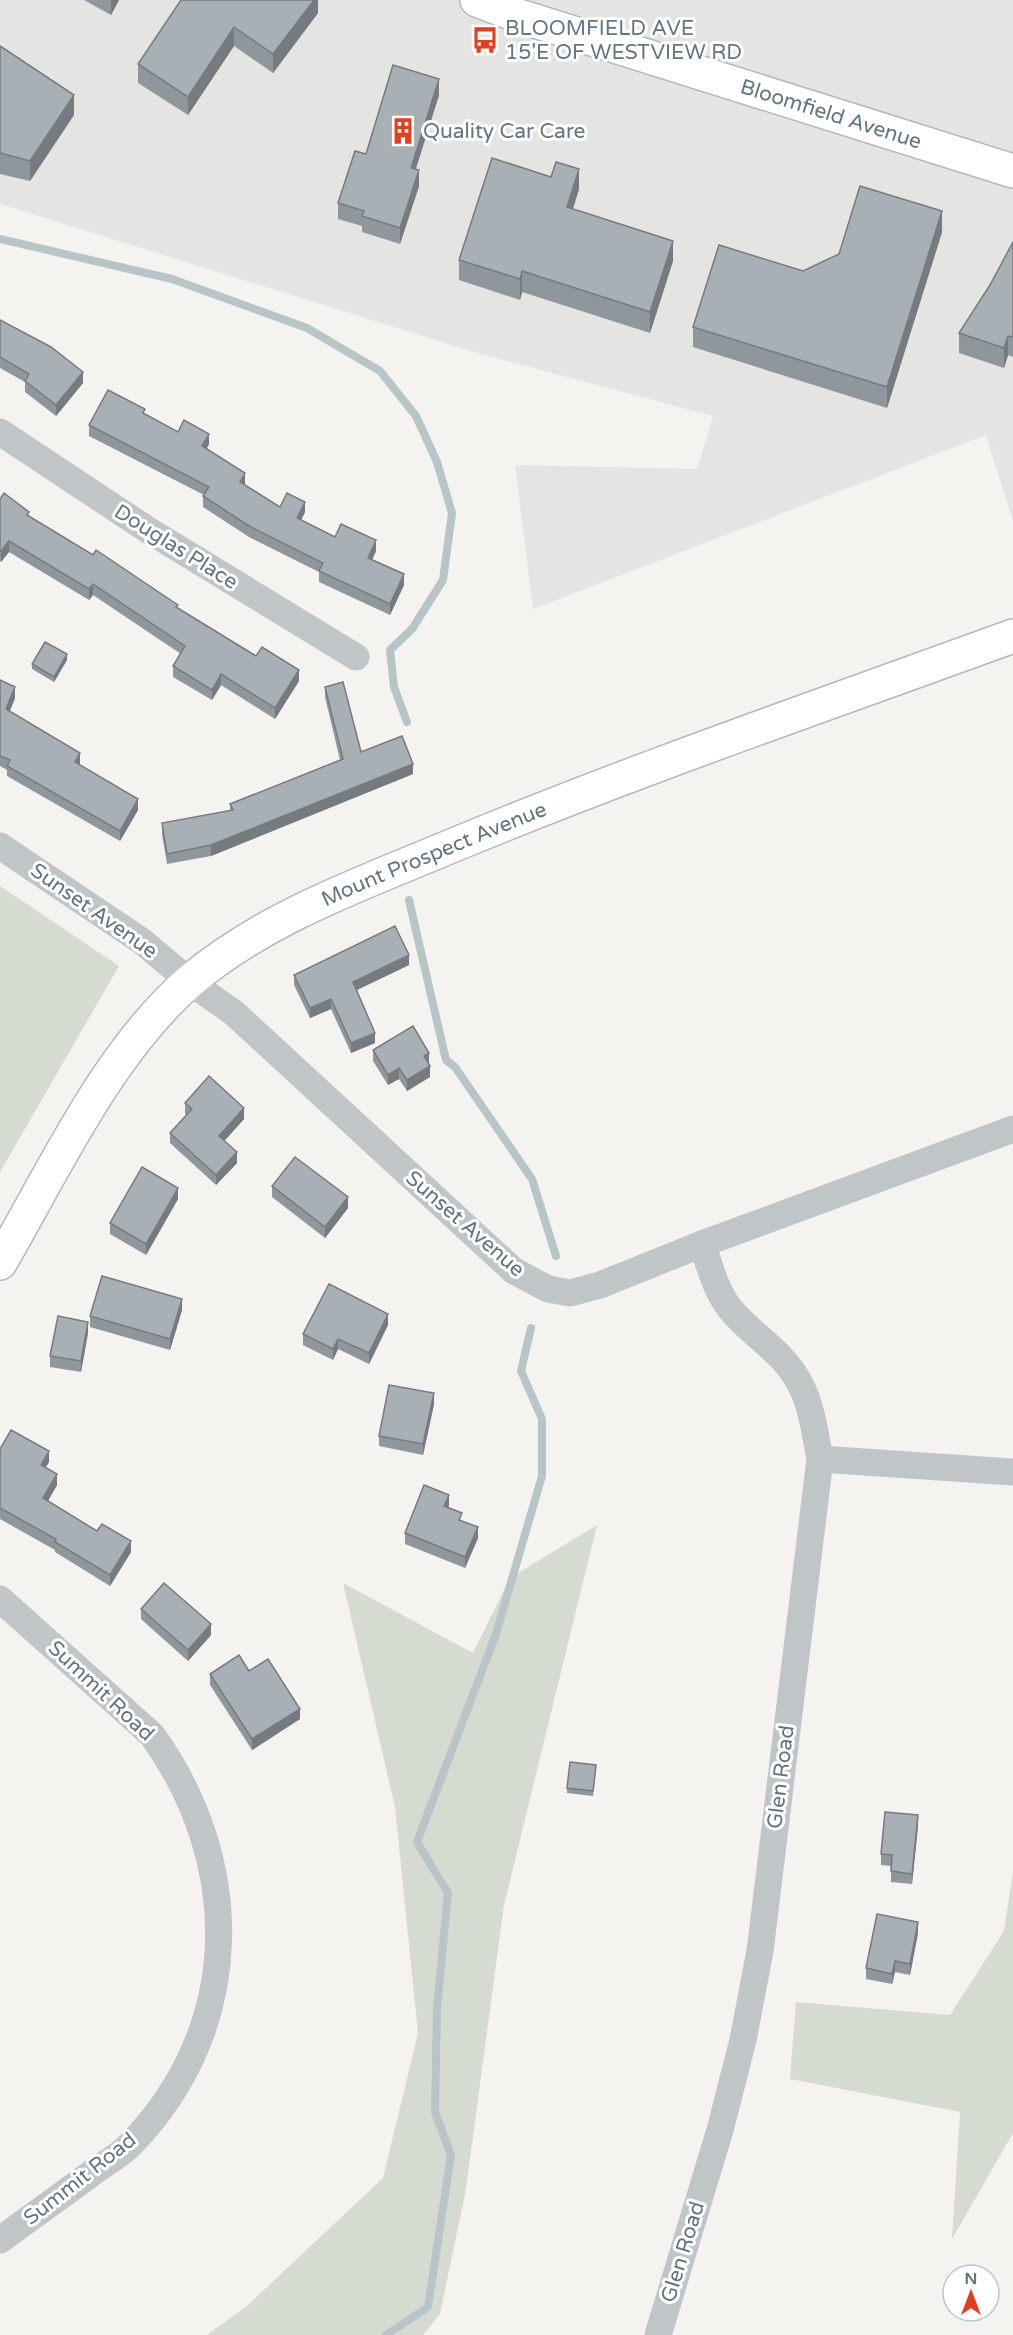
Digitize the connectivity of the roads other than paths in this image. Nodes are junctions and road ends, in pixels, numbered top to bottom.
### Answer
1 (477, 0) edge
2 (1013, 171) edge
3 (0, 432) edge
4 (1013, 636) edge
5 (356, 657) dead end
6 (0, 846) edge
7 (190, 982) junction
8 (1013, 1129) edge
9 (702, 1244) junction
10 (0, 1263) edge
11 (820, 1459) junction
12 (1013, 1472) edge
13 (0, 1599) edge
14 (0, 2240) edge
15 (658, 2335) edge

1 - 2 main road, Bloomfield Avenue
3 - 5 street, Douglas Place
4 - 7 main road, Mount Prospect Avenue
6 - 7 street, Sunset Avenue
7 - 9 street, Sunset Avenue
7 - 10 main road, Mount Prospect Avenue
8 - 9 street, Sunset Avenue
9 - 11 street, Glen Road
11 - 12 street
11 - 15 street, Glen Road
13 - 14 street, Summit Road

